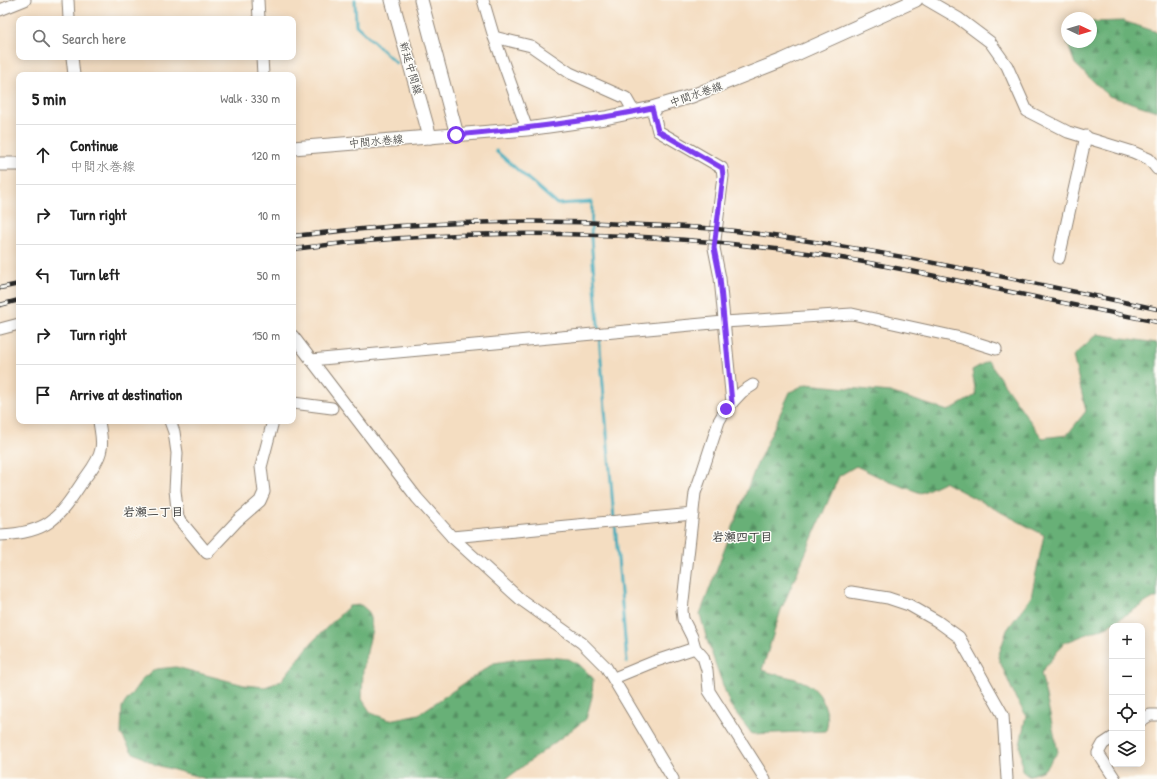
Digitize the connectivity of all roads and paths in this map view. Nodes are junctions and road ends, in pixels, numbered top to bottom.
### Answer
1 (25, 0) edge
2 (68, 0) edge
3 (258, 0) edge
4 (392, 0) edge
5 (421, 0) edge
6 (483, 0) edge
7 (927, 0) edge
8 (909, 1) edge
9 (0, 10) edge
10 (69, 16) edge
11 (259, 16) edge
12 (494, 37) junction
13 (72, 60) edge
14 (262, 60) edge
15 (74, 72) edge
16 (263, 72) edge
17 (652, 108) junction
18 (634, 112) junction
19 (526, 129) junction
20 (456, 135) junction
21 (1086, 136) junction
22 (430, 137) junction
23 (296, 148) edge
24 (0, 164) edge
25 (16, 164) edge
26 (1157, 169) edge
27 (1059, 258) dead end
28 (724, 322) junction
29 (16, 325) edge
30 (0, 329) edge
31 (296, 340) edge
32 (996, 349) dead end
33 (311, 360) junction
34 (753, 385) dead end
35 (296, 403) edge
36 (732, 403) junction
37 (332, 408) dead end
38 (99, 424) edge
39 (171, 424) edge
40 (272, 424) edge
41 (694, 514) junction
42 (0, 535) edge
43 (452, 537) junction
44 (851, 592) dead end
45 (695, 648) junction
46 (614, 678) junction
47 (1157, 715) edge
48 (1145, 718) edge
49 (1109, 740) edge
50 (672, 779) edge
51 (765, 779) edge
52 (1007, 779) edge
53 (1115, 779) edge

1 - 9 street
2 - 10 street
3 - 11 street
4 - 22 main road, 新延中間線
5 - 20 main road
6 - 12 street
7 - 21 street
8 - 17 main road, 中間水巻線
12 - 18 street
12 - 19 street
13 - 15 street
14 - 16 street
17 - 18 main road, 中間水巻線
17 - 28 street
18 - 19 main road, 中間水巻線
19 - 20 main road, 中間水巻線
20 - 22 main road, 中間水巻線
21 - 26 street
21 - 27 street
22 - 23 main road, 中間水巻線
24 - 25 main road
28 - 32 street
28 - 33 street
28 - 36 street
29 - 30 street
31 - 33 street
33 - 43 street
34 - 36 street
35 - 37 street
36 - 41 street
38 - 42 street
39 - 40 street
41 - 43 street
41 - 45 street
43 - 46 street
44 - 52 street
45 - 46 street
45 - 51 street
46 - 50 street
47 - 48 street
49 - 53 street

